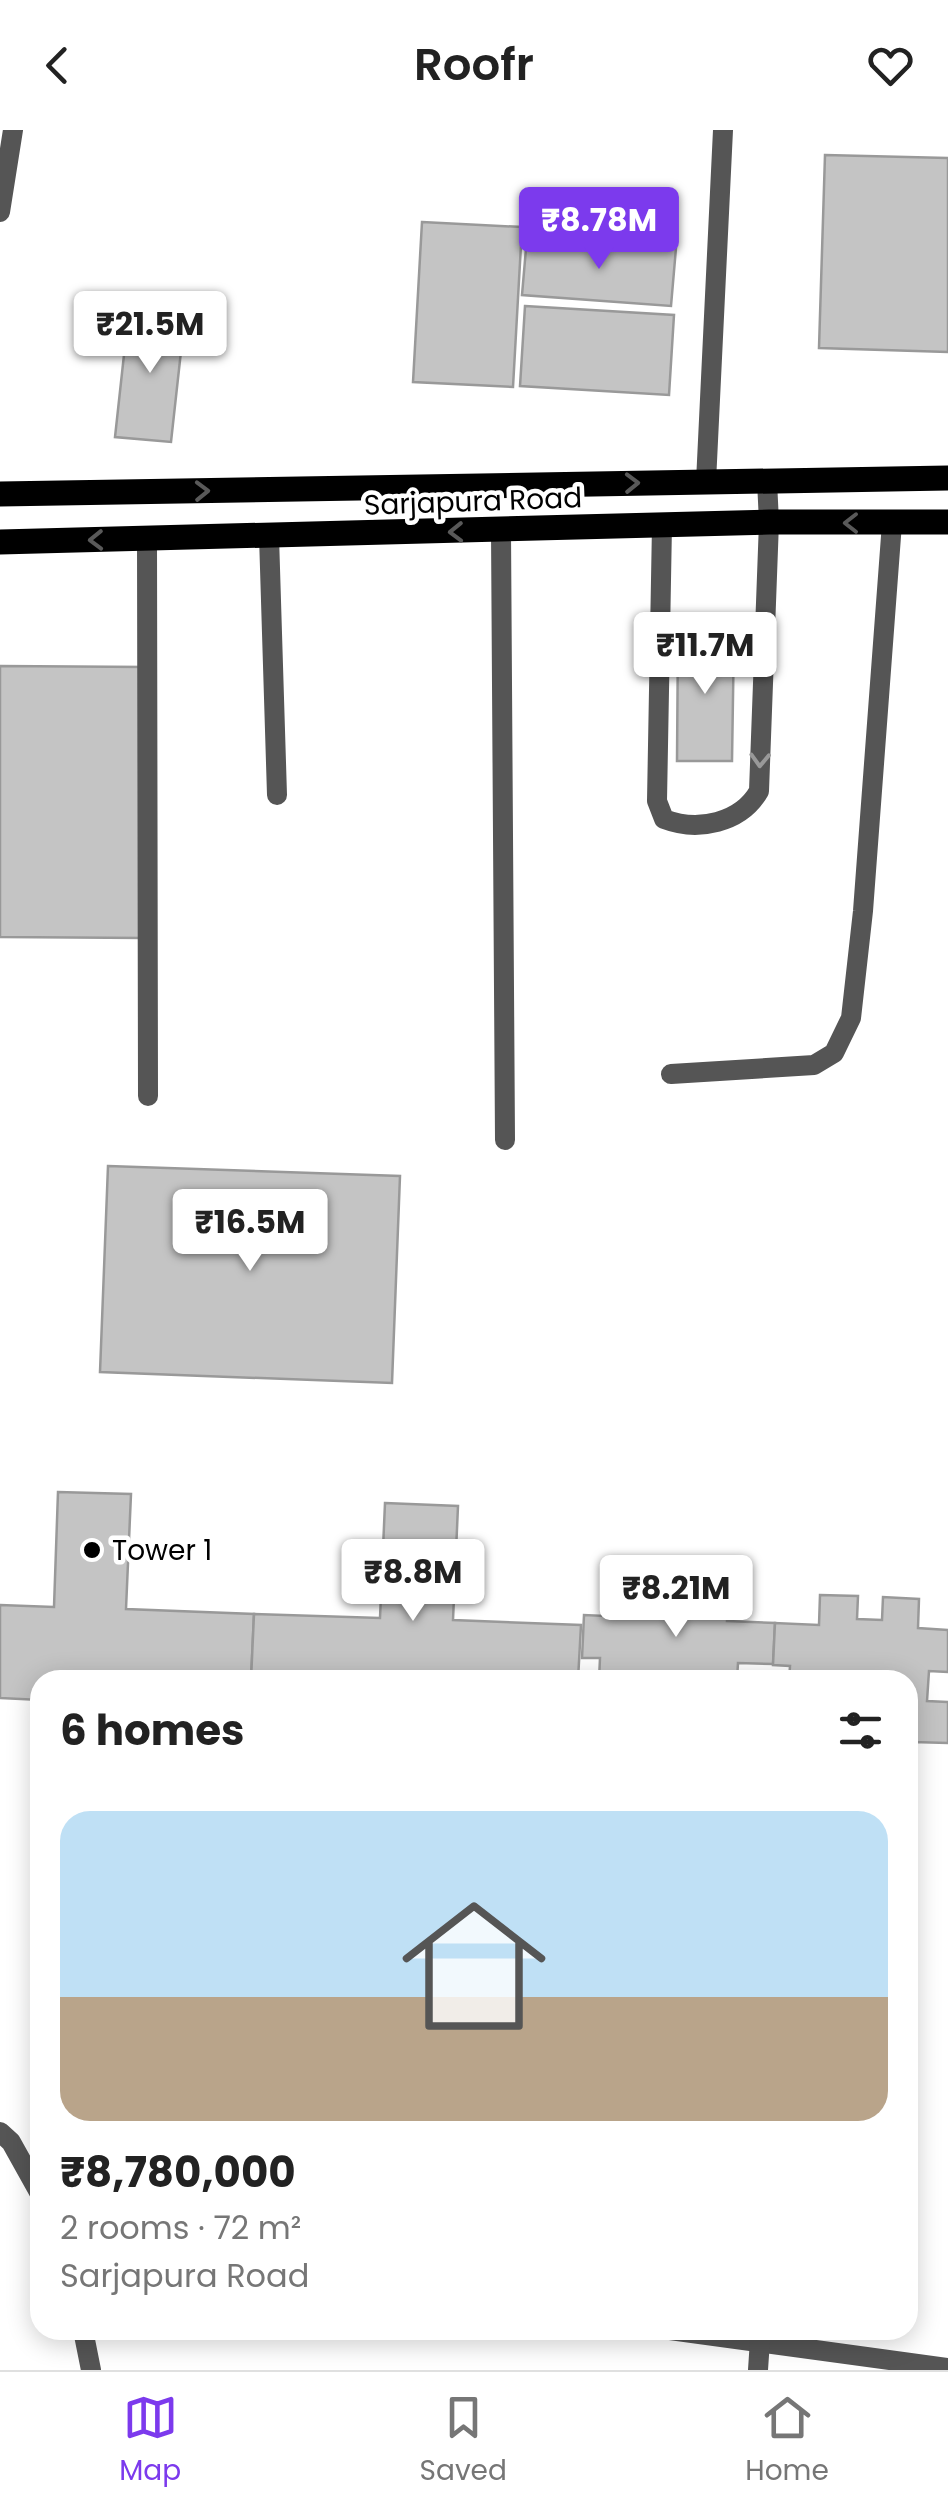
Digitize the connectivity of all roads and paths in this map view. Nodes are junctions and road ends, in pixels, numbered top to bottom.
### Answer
1 (14, 130) edge
2 (722, 130) edge
3 (0, 212) edge
4 (948, 478) edge
5 (767, 481) junction
6 (706, 482) junction
7 (0, 494) edge
8 (769, 522) junction
9 (948, 522) edge
10 (892, 523) junction
11 (662, 524) junction
12 (501, 532) junction
13 (269, 536) junction
14 (148, 538) junction
15 (0, 542) edge
16 (278, 795) dead end
17 (670, 1074) dead end
18 (148, 1096) dead end
19 (505, 1140) dead end
20 (0, 2132) edge
21 (30, 2177) edge
22 (85, 2340) edge
23 (760, 2340) joint
24 (948, 2368) edge
25 (90, 2370) edge
26 (758, 2370) edge

1 - 3 street
2 - 6 street
4 - 5 main road, Sarjapura Road
5 - 6 main road, Sarjapura Road
5 - 8 street
7 -> 6 main road, Sarjapura Road
10 -> 8 main road, Sarjapura Road
8 - 11 main road, Sarjapura Road
8 -> 11 street
9 - 10 main road, Sarjapura Road
10 - 17 street
11 - 12 main road, Sarjapura Road
12 -> 13 main road, Sarjapura Road
12 - 19 street
13 - 14 main road, Sarjapura Road
13 - 16 street
14 -> 15 main road, Sarjapura Road
14 - 18 street
20 - 21 street
22 - 25 street
23 - 24 street
23 - 26 street

